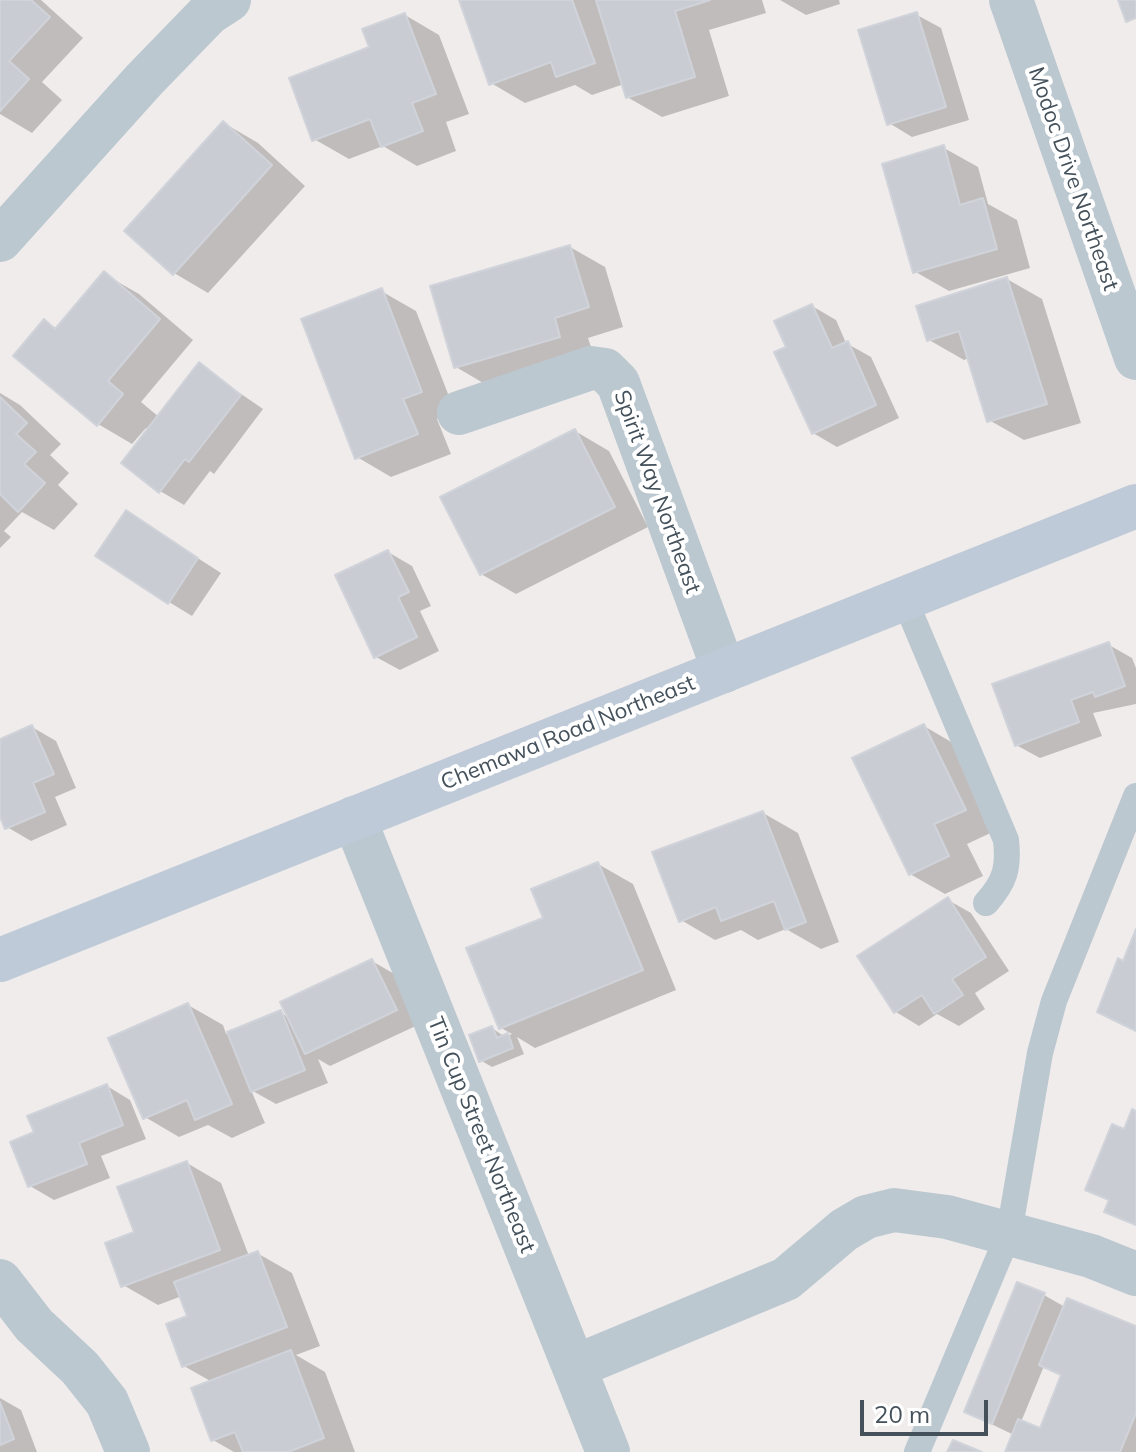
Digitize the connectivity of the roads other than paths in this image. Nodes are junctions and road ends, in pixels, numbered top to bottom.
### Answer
1 (1011, 0) edge
2 (211, 4) edge
3 (0, 240) edge
4 (1136, 358) edge
5 (459, 413) dead end
6 (1136, 506) edge
7 (904, 598) junction
8 (724, 671) junction
9 (1136, 796) edge
10 (354, 818) junction
11 (986, 903) dead end
12 (0, 960) edge
13 (1009, 1233) junction
14 (1136, 1274) edge
15 (0, 1281) edge
16 (574, 1367) junction
17 (128, 1452) edge
18 (608, 1452) edge
19 (917, 1452) edge

1 - 4 street, Modoc Drive Northeast
2 - 3 street
5 - 8 street, Spirit Way Northeast
6 - 7 main road, Chemawa Road Northeast
7 - 8 main road, Chemawa Road Northeast
7 - 11 lane
8 - 10 main road, Chemawa Road Northeast
9 - 13 lane
10 - 12 main road, Chemawa Road Northeast
10 - 16 street, Tin Cup Street Northeast
13 - 14 street
13 - 16 street
13 - 19 lane
15 - 17 street
16 - 18 street, Tin Cup Street Northeast

